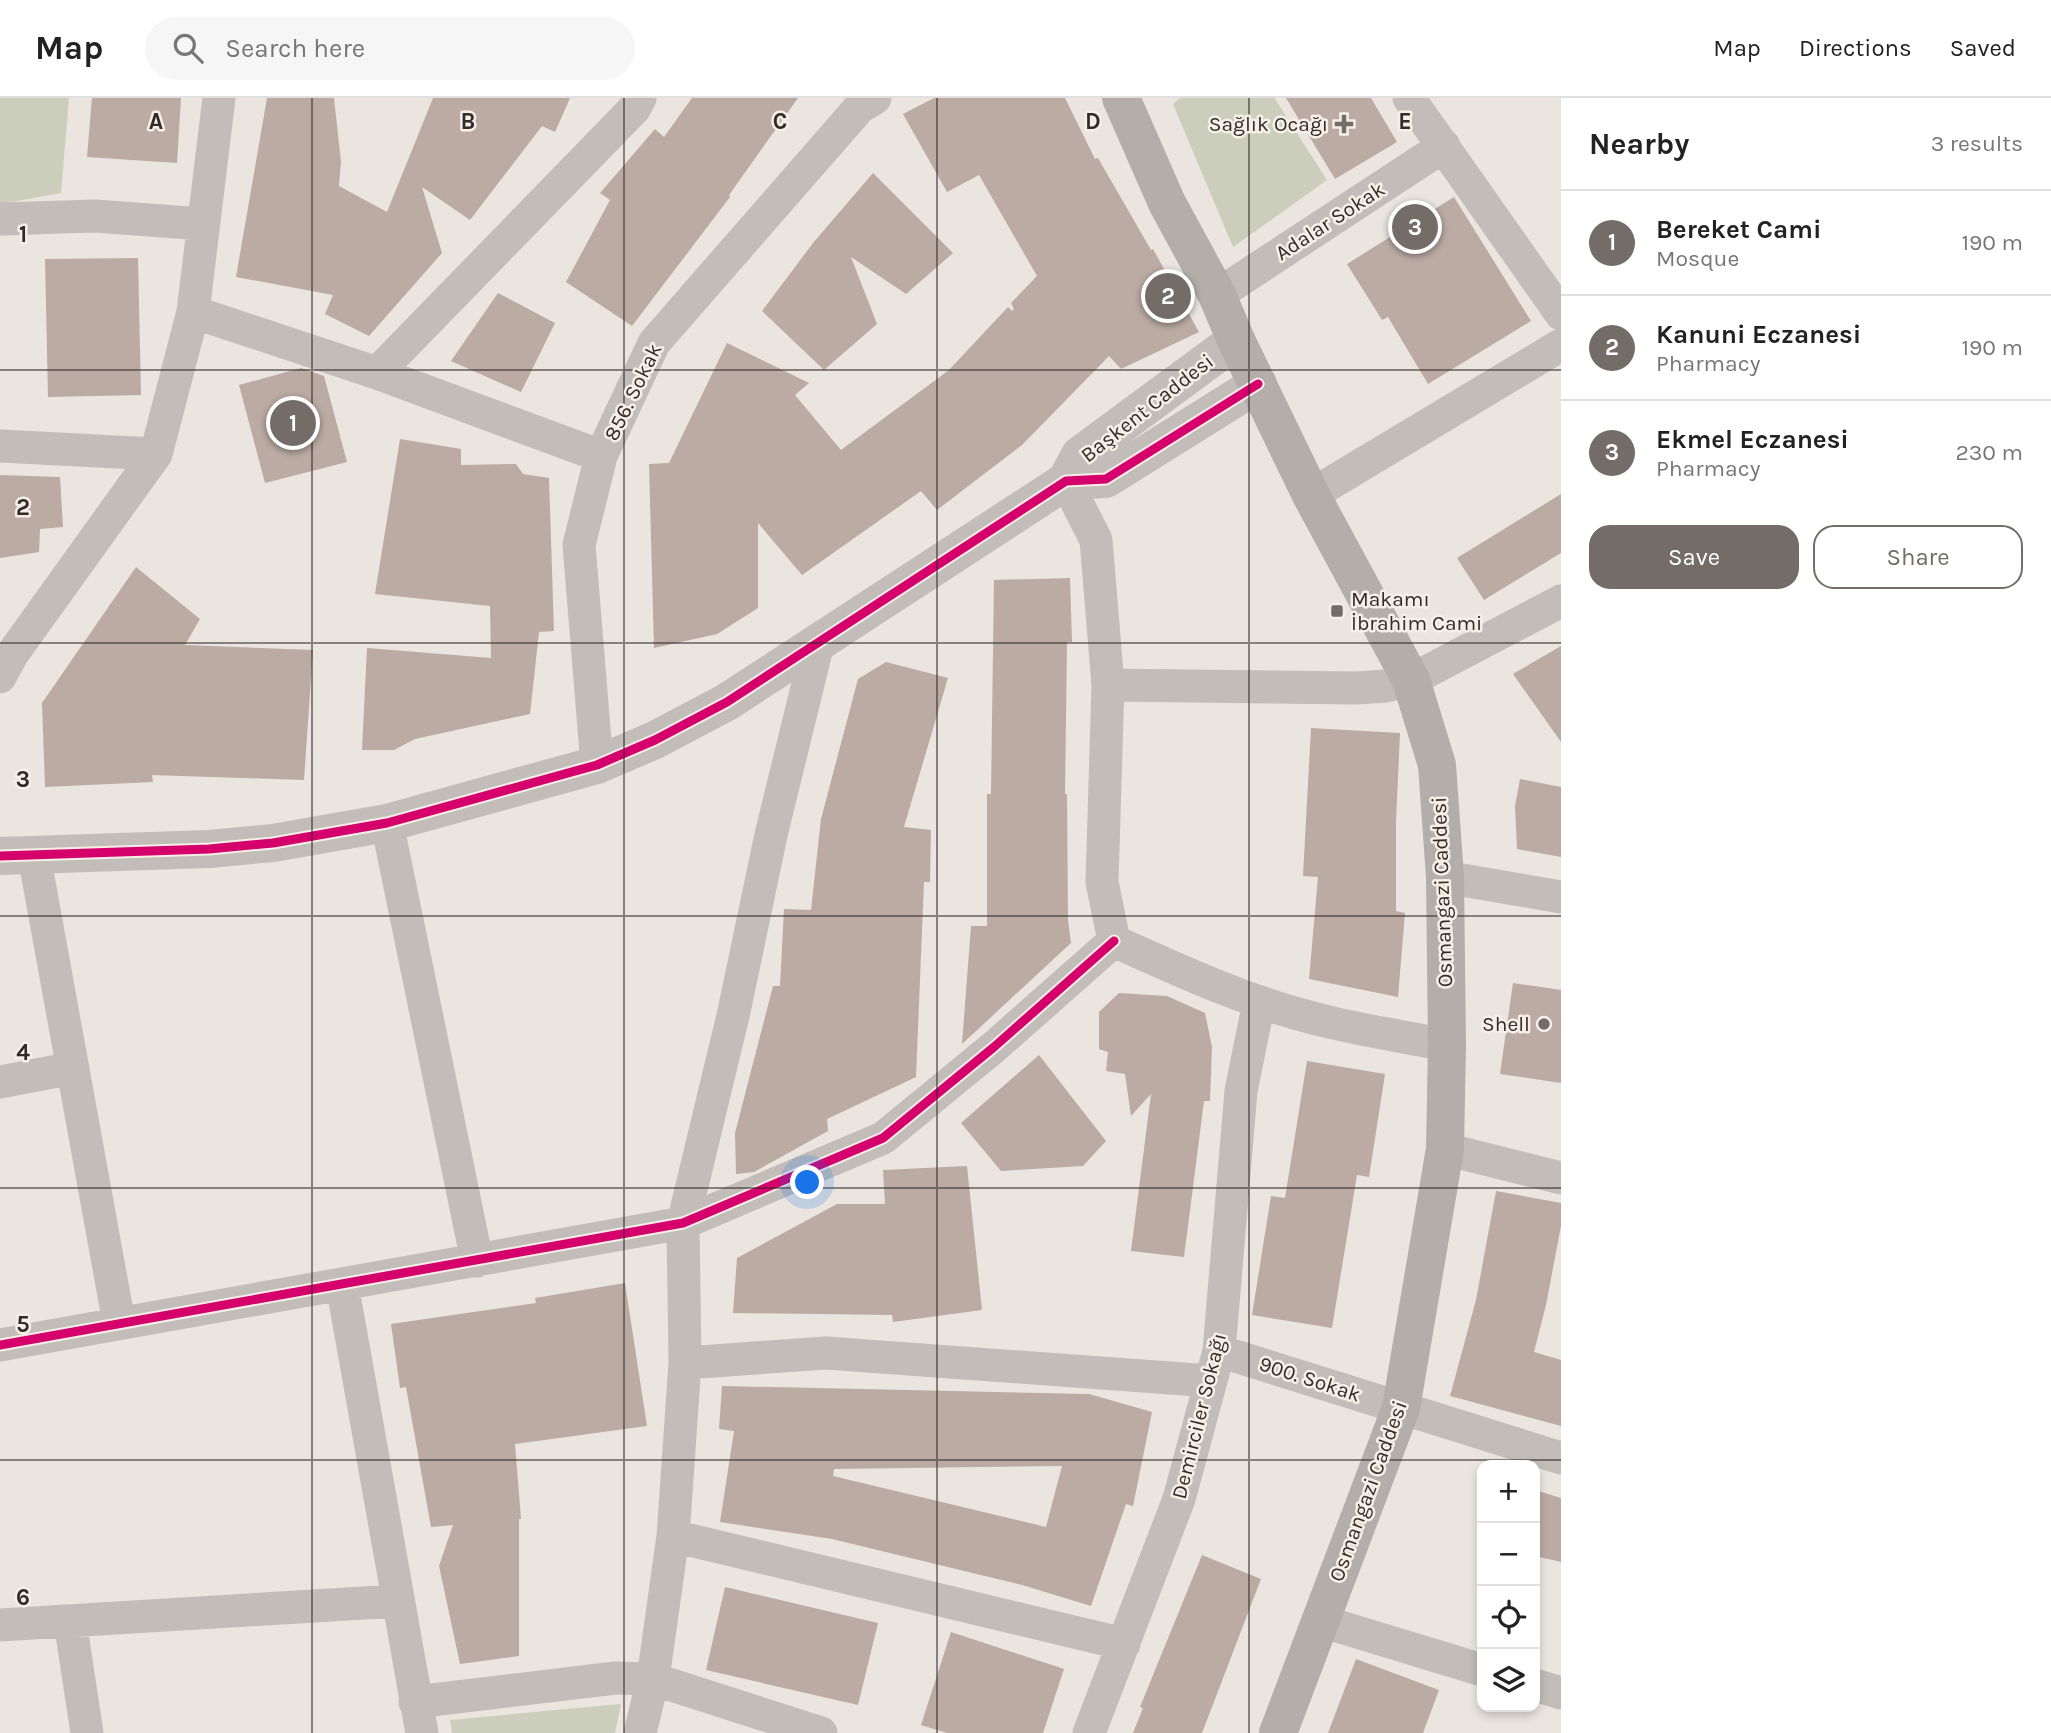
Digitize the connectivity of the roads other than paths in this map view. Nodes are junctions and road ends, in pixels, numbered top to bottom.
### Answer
1 (219, 98) edge
2 (640, 98) edge
3 (876, 98) edge
4 (1409, 98) edge
5 (1122, 99) edge
6 (1444, 146) junction
7 (0, 219) edge
8 (203, 224) junction
9 (1217, 295) junction
10 (193, 312) junction
11 (1561, 314) edge
12 (1236, 340) junction
13 (1561, 345) edge
14 (377, 373) junction
15 (1258, 384) junction
16 (0, 446) edge
17 (156, 454) junction
18 (601, 456) junction
19 (1066, 481) junction
20 (1311, 495) junction
21 (1561, 601) edge
22 (818, 643) junction
23 (0, 677) edge
24 (1411, 680) junction
25 (1108, 685) junction
26 (597, 765) junction
27 (387, 823) junction
28 (17, 856) edge
29 (1445, 877) junction
30 (1561, 897) edge
31 (1114, 941) junction
32 (1259, 1002) junction
33 (1447, 1045) junction
34 (73, 1068) junction
35 (0, 1082) edge
36 (1445, 1149) junction
37 (1561, 1178) edge
38 (683, 1223) junction
39 (477, 1261) junction
40 (342, 1284) junction
41 (119, 1323) junction
42 (0, 1345) edge
43 (685, 1363) junction
44 (1215, 1366) junction
45 (1401, 1408) junction
46 (1561, 1458) edge
47 (673, 1536) junction
48 (397, 1601) junction
49 (71, 1621) junction
50 (1321, 1621) junction
51 (0, 1625) edge
52 (1124, 1644) junction
53 (1477, 1668) edge
54 (653, 1679) junction
55 (1540, 1687) edge
56 (1561, 1693) edge
57 (418, 1717) edge
58 (87, 1733) edge
59 (639, 1733) edge
60 (821, 1733) edge
61 (1089, 1733) edge
62 (1278, 1733) edge

1 - 8 street
2 - 14 street
3 - 18 street, 856. Sokak
4 - 6 street
5 - 9 main road, Osmangazi Caddesi
6 - 9 street, Adalar Sokak
6 - 11 street
7 - 8 street
8 - 10 street
9 - 12 main road, Osmangazi Caddesi
10 - 14 street
10 - 17 street
12 - 15 main road, Osmangazi Caddesi
12 - 19 street, Başkent Caddesi
13 - 20 street
14 - 18 street
15 - 19 street
15 - 20 main road, Osmangazi Caddesi
16 - 17 street
17 - 23 street
18 - 26 street, 856. Sokak
19 - 22 street
19 - 25 street
20 - 24 main road, Osmangazi Caddesi
21 - 24 street
22 - 26 street
22 - 38 street
24 - 25 street
24 - 29 main road, Osmangazi Caddesi
25 - 31 street
26 - 27 street
27 - 28 street
27 - 39 street
28 - 34 street
29 - 30 street
29 - 33 main road, Osmangazi Caddesi
31 - 32 street
31 - 38 street
32 - 33 street
32 - 44 street, Demirciler Sokağı
33 - 36 main road, Osmangazi Caddesi
34 - 35 street
34 - 41 street
36 - 37 street
36 - 45 main road, Osmangazi Caddesi
38 - 39 street
38 - 43 street
39 - 40 street
40 - 41 street
40 - 48 street
41 - 42 street
43 - 44 street, 900. Sokak
43 - 47 street
44 - 45 street, 900. Sokak
44 - 52 street, Demirciler Sokağı
45 - 46 street, 900. Sokak
45 - 50 main road, Osmangazi Caddesi
47 - 52 street
47 - 54 street
48 - 49 street
48 - 57 street
49 - 51 street
49 - 58 street
50 - 53 street
50 - 62 main road, Osmangazi Caddesi
52 - 61 street, Demirciler Sokağı
54 - 57 street
54 - 59 street
54 - 60 street
55 - 56 street

